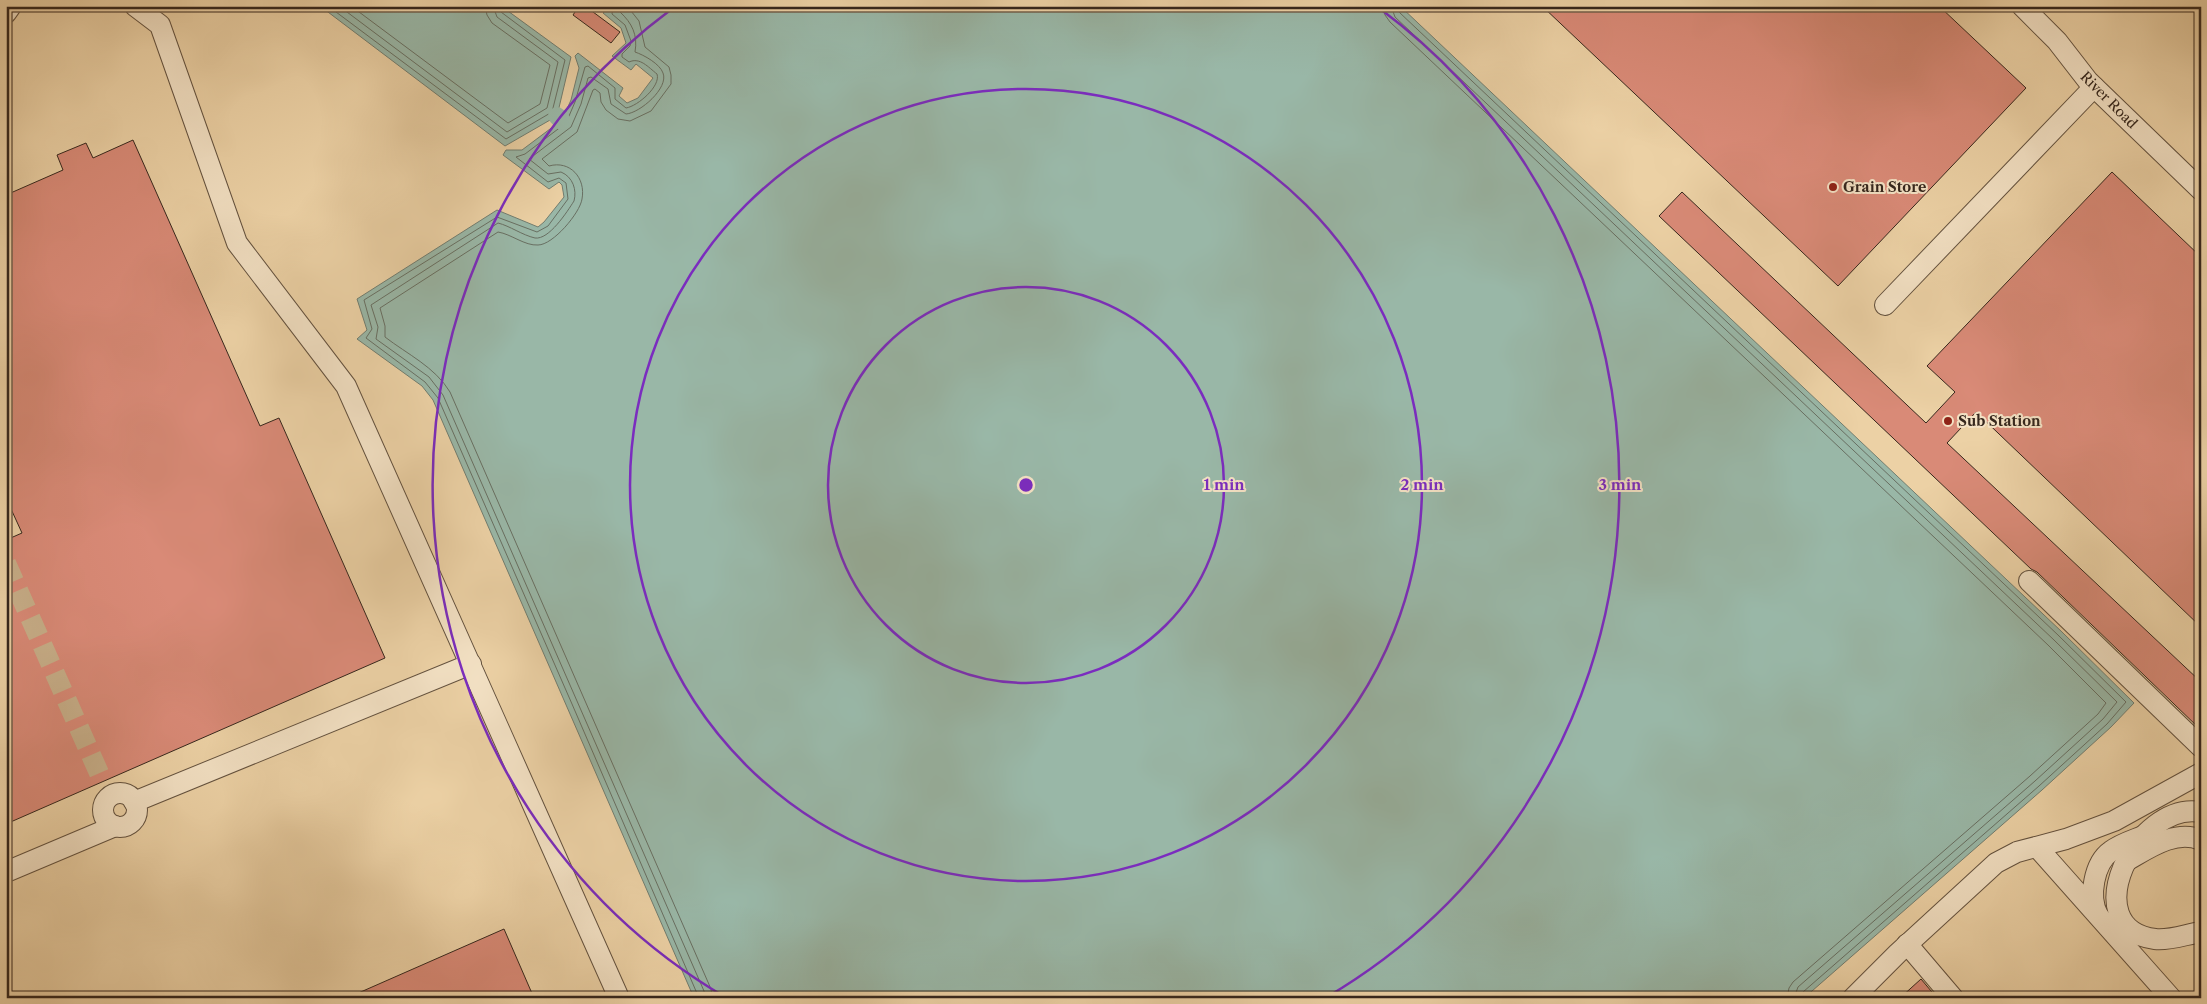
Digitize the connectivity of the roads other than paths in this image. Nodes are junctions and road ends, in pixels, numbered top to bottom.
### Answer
1 (11, 6) edge
2 (135, 6) edge
3 (2022, 6) edge
4 (6, 13) edge
5 (2094, 87) junction
6 (2201, 190) edge
7 (1885, 305) dead end
8 (2029, 581) dead end
9 (470, 664) junction
10 (2201, 747) edge
11 (2201, 773) edge
12 (134, 802) junction
13 (2201, 812) edge
14 (115, 826) junction
15 (2143, 836) junction
16 (2201, 840) edge
17 (2037, 847) junction
18 (2126, 861) junction
19 (6, 872) edge
20 (2098, 916) junction
21 (2201, 932) edge
22 (1908, 944) junction
23 (619, 998) edge
24 (1853, 998) edge
25 (1953, 998) edge
26 (2170, 998) edge

1 - 4 lane
2 - 9 lane
3 - 5 lane, River Road
5 - 6 lane, River Road
5 - 7 lane
8 - 10 lane
9 - 12 lane
9 - 23 lane
11 - 17 lane
12 - 14 lane
12 - 14 lane
13 - 15 lane
14 - 19 lane
15 - 18 lane
15 - 20 lane
16 - 18 lane
17 - 20 lane
17 - 22 lane
18 - 21 lane
20 - 26 lane
22 - 24 lane
22 - 25 lane

